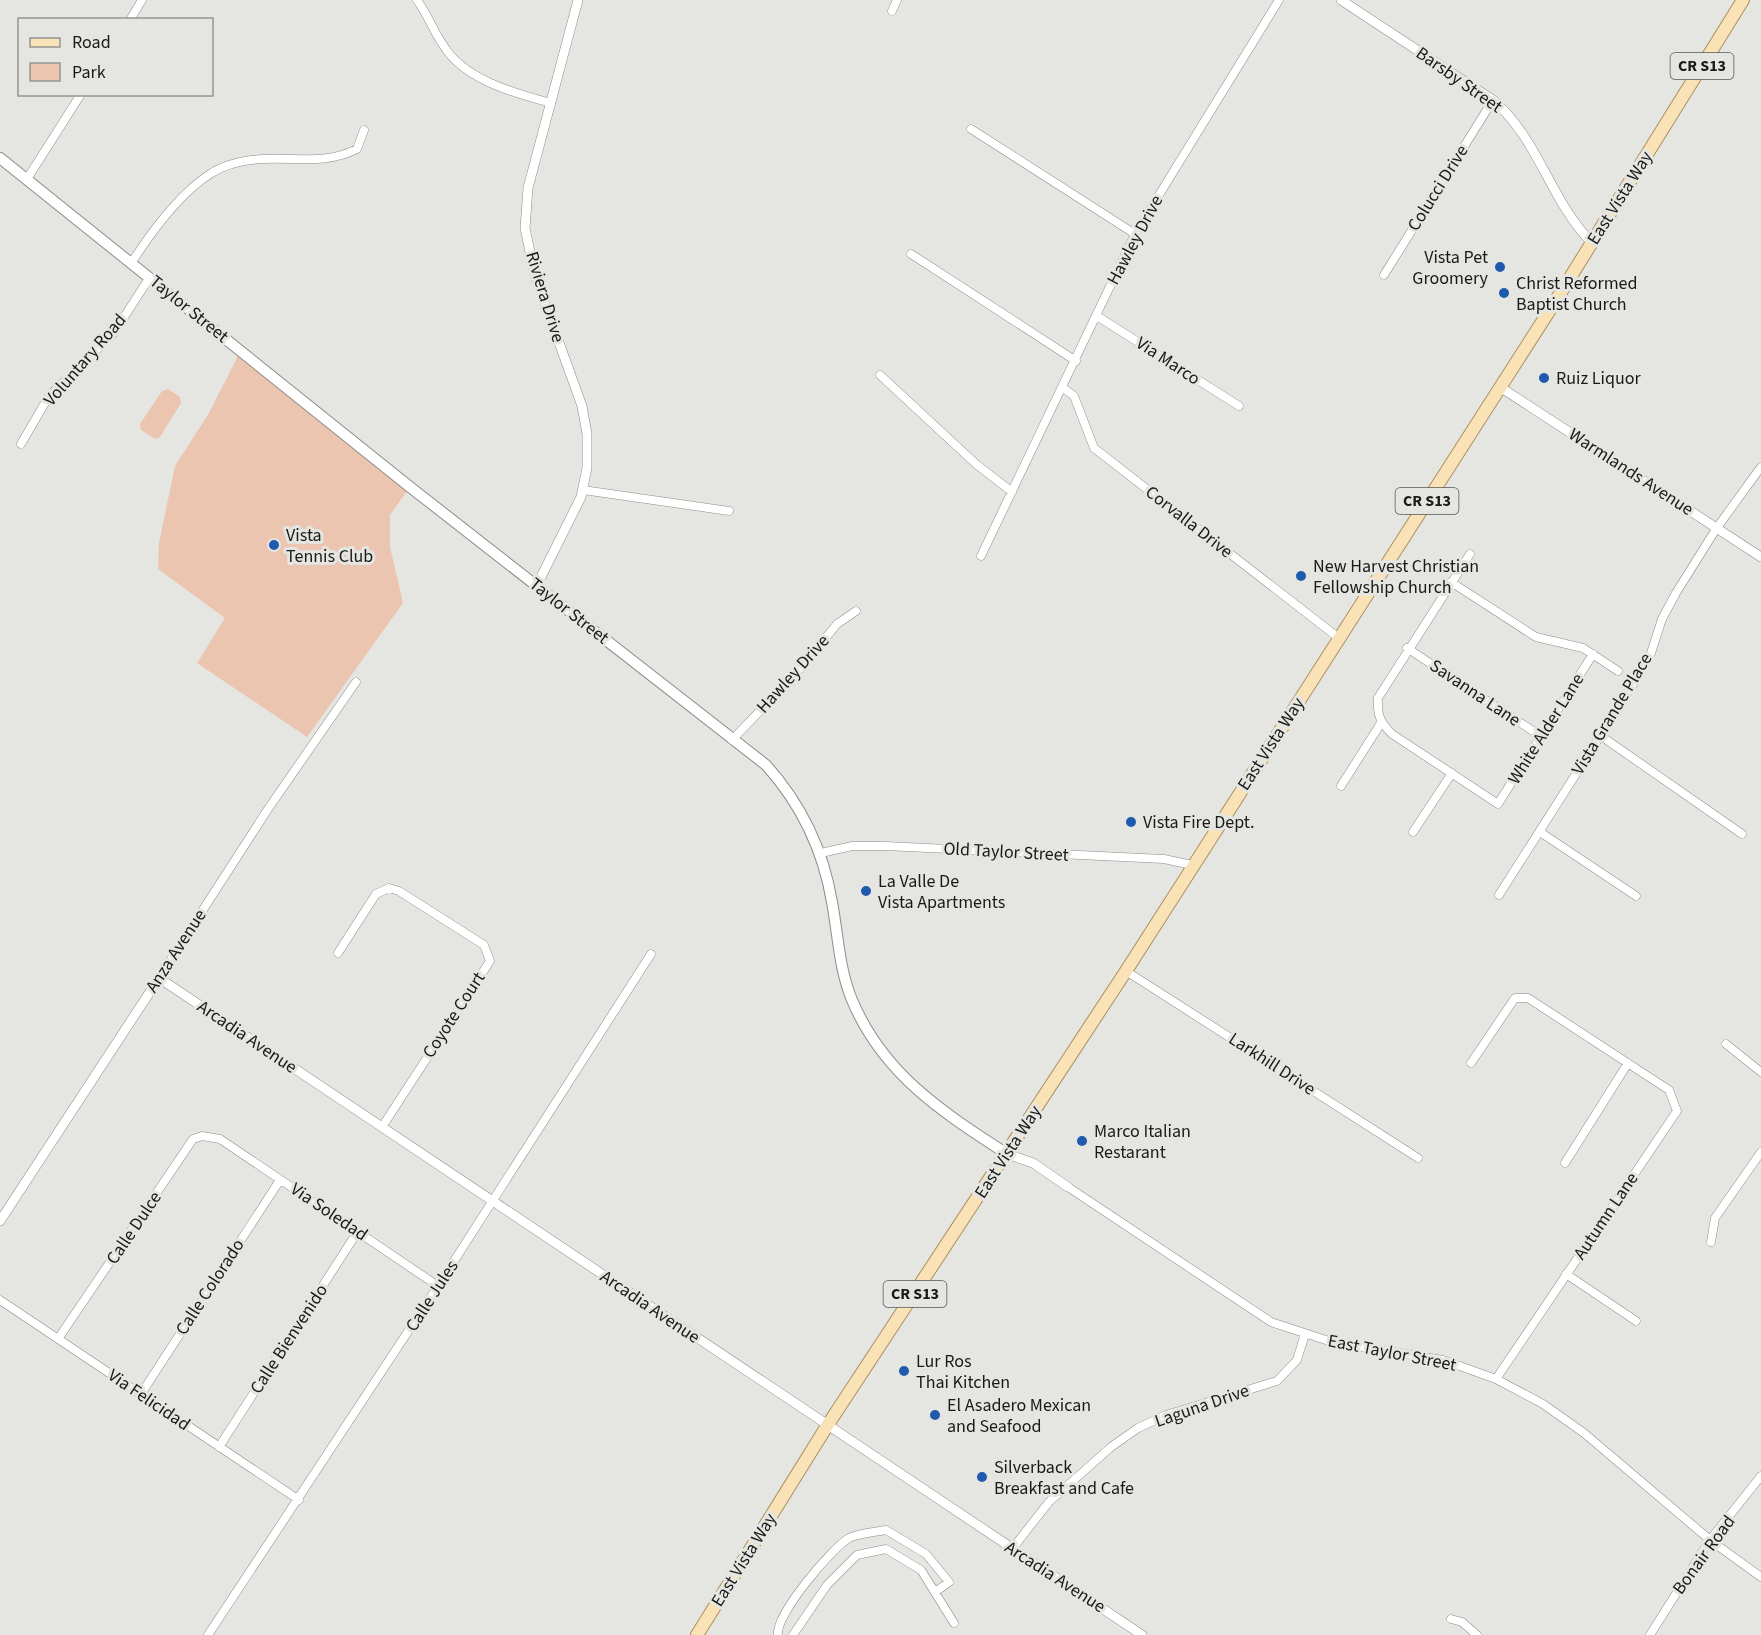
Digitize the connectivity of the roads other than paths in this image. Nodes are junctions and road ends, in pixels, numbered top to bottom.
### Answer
1 (142, 0) edge
2 (417, 0) edge
3 (578, 0) edge
4 (897, 0) edge
5 (1279, 0) edge
6 (1341, 0) edge
7 (1743, 0) edge
8 (892, 11) dead end
9 (130, 18) edge
10 (80, 96) edge
11 (1493, 100) junction
12 (551, 103) junction
13 (971, 129) dead end
14 (364, 130) dead end
15 (0, 158) edge
16 (27, 179) junction
17 (1135, 234) junction
18 (1592, 243) junction
19 (911, 254) dead end
20 (132, 262) junction
21 (1384, 275) dead end
22 (150, 278) junction
23 (1097, 316) junction
24 (1076, 362) junction
25 (880, 375) dead end
26 (1062, 387) junction
27 (1500, 387) junction
28 (1239, 406) dead end
29 (21, 444) dead end
30 (1761, 467) edge
31 (583, 490) junction
32 (1012, 492) junction
33 (729, 511) dead end
34 (1716, 529) junction
35 (1470, 554) dead end
36 (981, 556) dead end
37 (1761, 557) edge
38 (1451, 582) junction
39 (537, 585) junction
40 (856, 611) dead end
41 (1340, 639) junction
42 (1407, 648) junction
43 (1593, 654) junction
44 (1618, 671) dead end
45 (356, 682) dead end
46 (1381, 723) junction
47 (1601, 736) junction
48 (1542, 737) junction
49 (732, 740) junction
50 (1452, 773) junction
51 (1341, 786) dead end
52 (1413, 832) dead end
53 (1540, 832) junction
54 (1742, 834) dead end
55 (821, 853) junction
56 (1192, 865) junction
57 (1499, 894) dead end
58 (1636, 896) dead end
59 (338, 953) dead end
60 (651, 954) dead end
61 (1126, 971) junction
62 (159, 978) junction
63 (1726, 1044) dead end
64 (1471, 1063) dead end
65 (1629, 1063) junction
66 (1761, 1072) edge
67 (381, 1127) junction
68 (220, 1139) joint
69 (1761, 1152) edge
70 (1007, 1154) junction
71 (1418, 1158) dead end
72 (1565, 1163) dead end
73 (280, 1180) junction
74 (1068, 1187) joint
75 (493, 1202) junction
76 (0, 1221) edge
77 (358, 1231) junction
78 (1711, 1242) dead end
79 (1566, 1274) junction
80 (438, 1286) junction
81 (0, 1300) edge
82 (1636, 1321) dead end
83 (1305, 1334) junction
84 (58, 1340) junction
85 (1496, 1379) junction
86 (141, 1394) junction
87 (827, 1426) junction
88 (219, 1447) junction
89 (1761, 1476) edge
90 (298, 1500) junction
91 (1710, 1540) junction
92 (1012, 1549) junction
93 (1761, 1577) edge
94 (935, 1592) junction
95 (1450, 1618) dead end
96 (954, 1623) dead end
97 (208, 1635) edge
98 (697, 1635) edge
99 (778, 1635) edge
100 (793, 1635) edge
101 (1142, 1635) edge
102 (1477, 1635) edge
103 (1650, 1635) edge

1 - 9 street
2 - 12 street
3 - 12 street, Riviera Drive
4 - 8 street
5 - 17 street, Hawley Drive
6 - 11 street, Barsby Street
7 - 18 main road, East Vista Way / CR S13
10 - 16 street
11 - 18 street, Barsby Street
11 - 21 street, Colucci Drive
12 - 31 street, Riviera Drive
13 - 17 street
14 - 20 street
15 - 16 main road, Taylor Street
16 - 20 main road, Taylor Street
17 - 23 street, Hawley Drive
18 - 27 main road, East Vista Way / CR S13
19 - 24 street
20 - 22 main road, Taylor Street
22 - 29 street, Voluntary Road
22 - 39 main road, Taylor Street
23 - 24 street, Hawley Drive
23 - 28 street, Via Marco
24 - 26 street, Hawley Drive
25 - 32 street
26 - 32 street, Hawley Drive
26 - 41 street, Corvalla Drive
27 - 34 street, Warmlands Avenue
27 - 41 main road, East Vista Way / CR S13
30 - 34 street, Vista Grande Place
31 - 33 street
31 - 39 street, Riviera Drive
32 - 36 street, Hawley Drive
34 - 37 street, Warmlands Avenue
34 - 47 street, Vista Grande Place
35 - 38 street
38 - 42 street
38 - 43 street
39 - 49 main road, Taylor Street
40 - 49 street, Hawley Drive
41 - 56 main road, East Vista Way / CR S13
42 - 46 street
42 - 48 street, Savanna Lane
43 - 44 street
43 - 48 street, White Alder Lane
45 - 62 street, Anza Avenue
46 - 50 street
46 - 51 street
47 - 53 street, Vista Grande Place
47 - 54 street
48 - 50 street, White Alder Lane
49 - 55 main road, Taylor Street
50 - 52 street
53 - 57 street, Vista Grande Place
53 - 58 street
55 - 56 street, Old Taylor Street
55 - 70 main road, Taylor Street
56 - 61 main road, East Vista Way / CR S13
59 - 67 street, Coyote Court
60 - 75 street, Calle Jules
61 - 70 main road, East Vista Way / CR S13
61 - 71 street, Larkhill Drive
62 - 67 street, Arcadia Avenue
62 - 76 street, Anza Avenue
63 - 66 street
64 - 65 street, Autumn Lane
65 - 72 street
65 - 79 street, Autumn Lane
67 - 75 street, Arcadia Avenue
68 - 73 street, Via Soledad
68 - 84 street, Calle Dulce
69 - 78 street
70 - 74 street, East Taylor Street
70 - 87 main road, East Vista Way / CR S13
73 - 77 street, Via Soledad
73 - 86 street, Calle Colorado
74 - 83 street, East Taylor Street
75 - 80 street, Calle Jules
75 - 87 street, Arcadia Avenue
77 - 80 street, Via Soledad
77 - 88 street, Calle Bienvenido
79 - 82 street
79 - 85 street, Autumn Lane
80 - 90 street, Calle Jules
81 - 84 street, Via Felicidad
83 - 85 street, East Taylor Street
83 - 92 street, Laguna Drive
84 - 86 street, Via Felicidad
85 - 91 street, East Taylor Street
86 - 88 street, Via Felicidad
87 - 92 street, Arcadia Avenue
87 - 98 main road, East Vista Way / CR S13
88 - 90 street, Via Felicidad
89 - 91 street, Bonair Road
90 - 97 street, Calle Jules
91 - 93 street, East Taylor Street
91 - 103 street, Bonair Road
92 - 101 street, Arcadia Avenue
94 - 96 street
94 - 99 street
94 - 100 street
95 - 102 street

